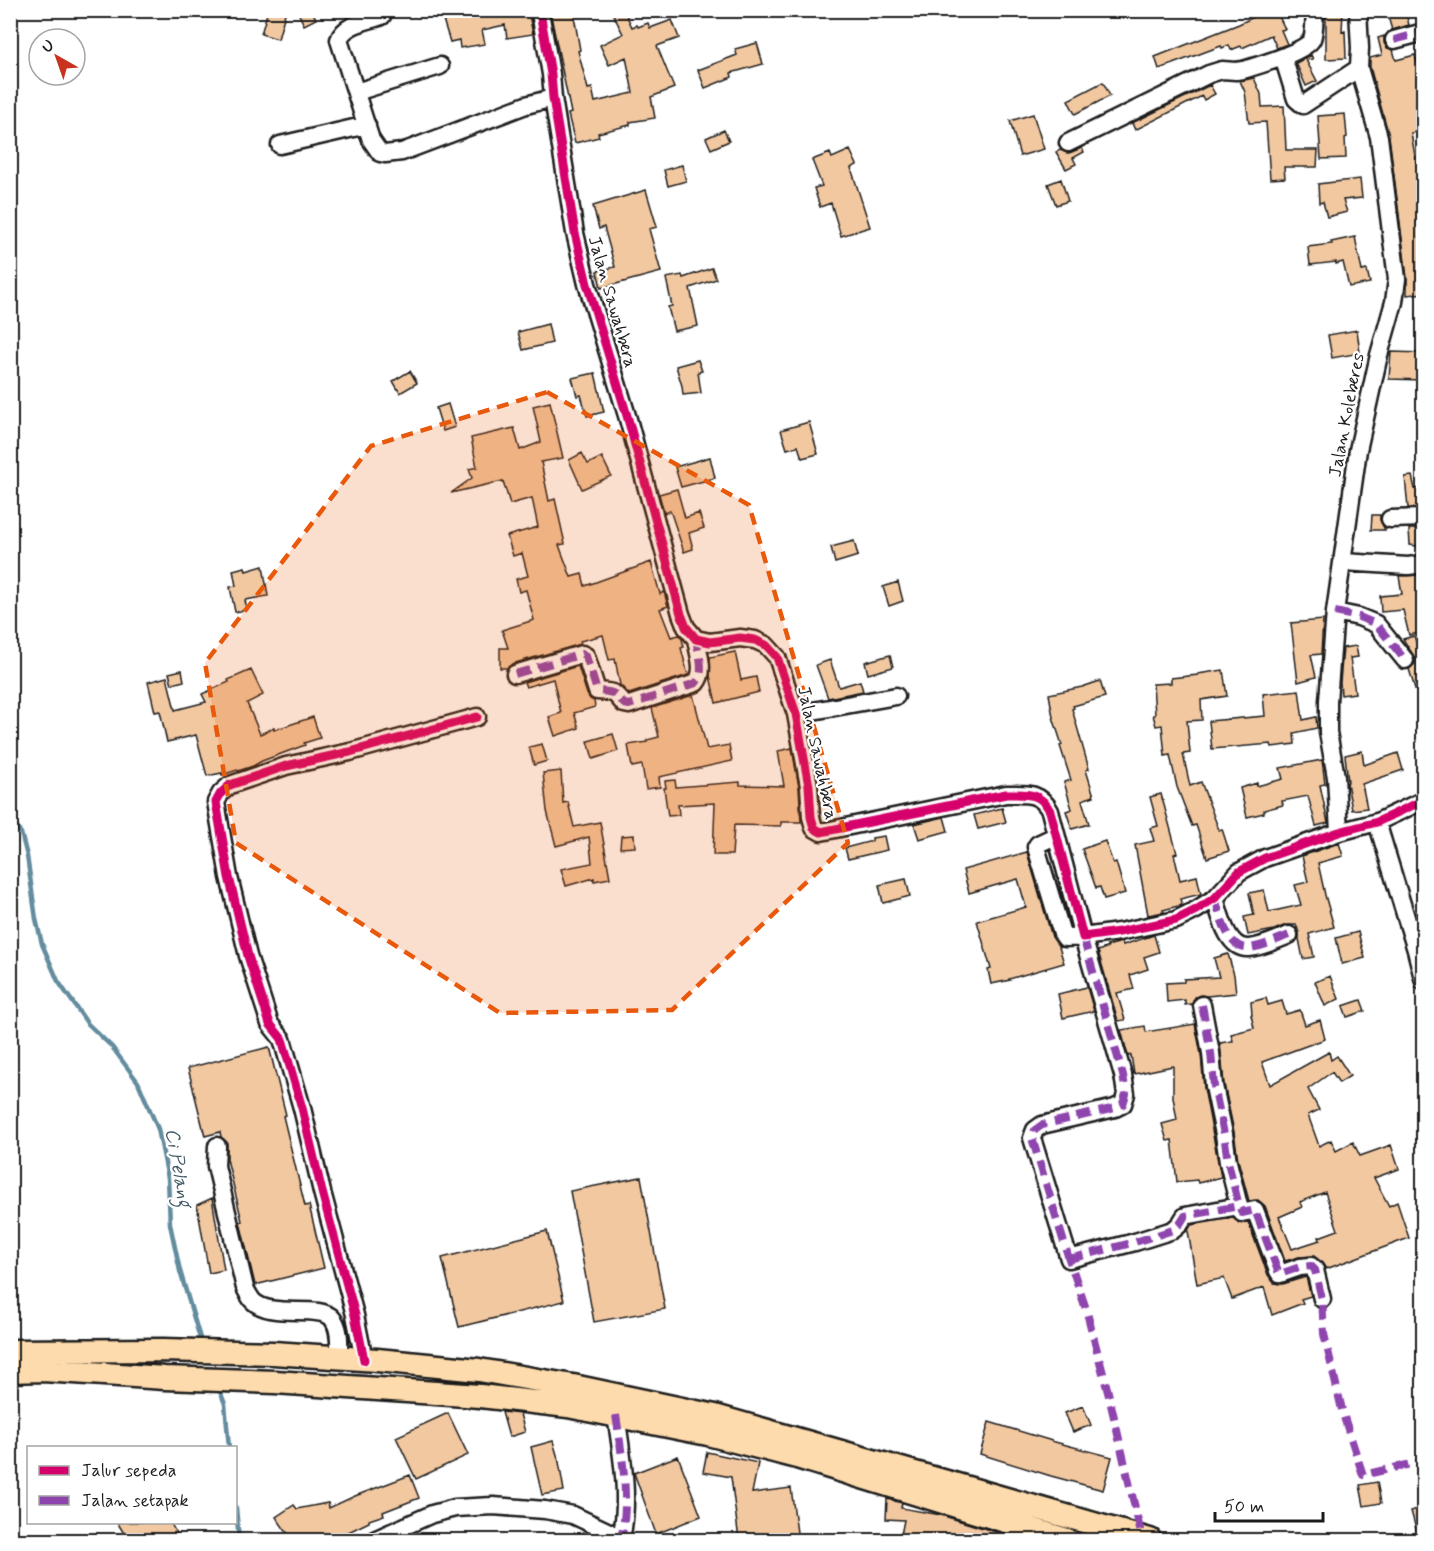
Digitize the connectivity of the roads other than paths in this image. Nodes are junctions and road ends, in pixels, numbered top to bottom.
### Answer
1 (538, 10) edge
2 (1315, 10) edge
3 (1358, 10) edge
4 (382, 15) dead end
5 (1424, 32) edge
6 (1394, 40) dead end
7 (1283, 57) junction
8 (440, 66) dead end
9 (1359, 68) junction
10 (356, 92) junction
11 (553, 98) junction
12 (367, 125) junction
13 (1068, 143) dead end
14 (280, 145) dead end
15 (1424, 518) edge
16 (1390, 519) dead end
17 (1343, 562) junction
18 (1424, 564) edge
19 (1335, 612) junction
20 (696, 639) junction
21 (1405, 660) dead end
22 (515, 674) dead end
23 (896, 696) dead end
24 (796, 714) junction
25 (477, 717) dead end
26 (1424, 800) edge
27 (1377, 822) junction
28 (1339, 832) junction
29 (1215, 897) junction
30 (1289, 935) dead end
31 (1083, 937) junction
32 (1424, 982) edge
33 (1202, 1005) dead end
34 (217, 1146) dead end
35 (1239, 1206) junction
36 (1322, 1299) dead end
37 (10, 1351) edge
38 (339, 1358) junction
39 (364, 1360) junction
40 (10, 1371) edge
41 (616, 1415) junction
42 (712, 1425) junction
43 (374, 1540) edge
44 (622, 1540) edge
45 (1067, 1540) edge
46 (1150, 1540) edge

1 - 11 street, Jalan Sawahbera
2 - 7 street
3 - 9 street, Jalan Koleberes
4 - 10 street
5 - 6 street
7 - 9 street
7 - 13 street
8 - 10 street
9 - 17 street, Jalan Koleberes
10 - 12 street
11 - 12 street
11 - 20 street, Jalan Sawahbera
12 - 14 street
15 - 16 street
17 - 18 street
17 - 19 street, Jalan Koleberes
19 - 21 street
19 - 28 street, Jalan Koleberes
20 - 22 street
20 - 24 street, Jalan Sawahbera
23 - 24 street
24 - 31 street, Jalan Sawahbera
25 - 39 street
26 - 27 street
27 - 28 street
27 - 32 street
28 - 29 street
29 - 30 street
29 - 31 street
31 - 35 street, Jalan Sawahbera
33 - 35 street
34 - 38 street
35 - 36 street
37 - 38 main road
38 - 39 main road
39 - 42 main road
40 - 41 main road
41 - 42 main road
41 - 44 street
42 - 45 main road
42 - 46 main road
43 - 44 street

